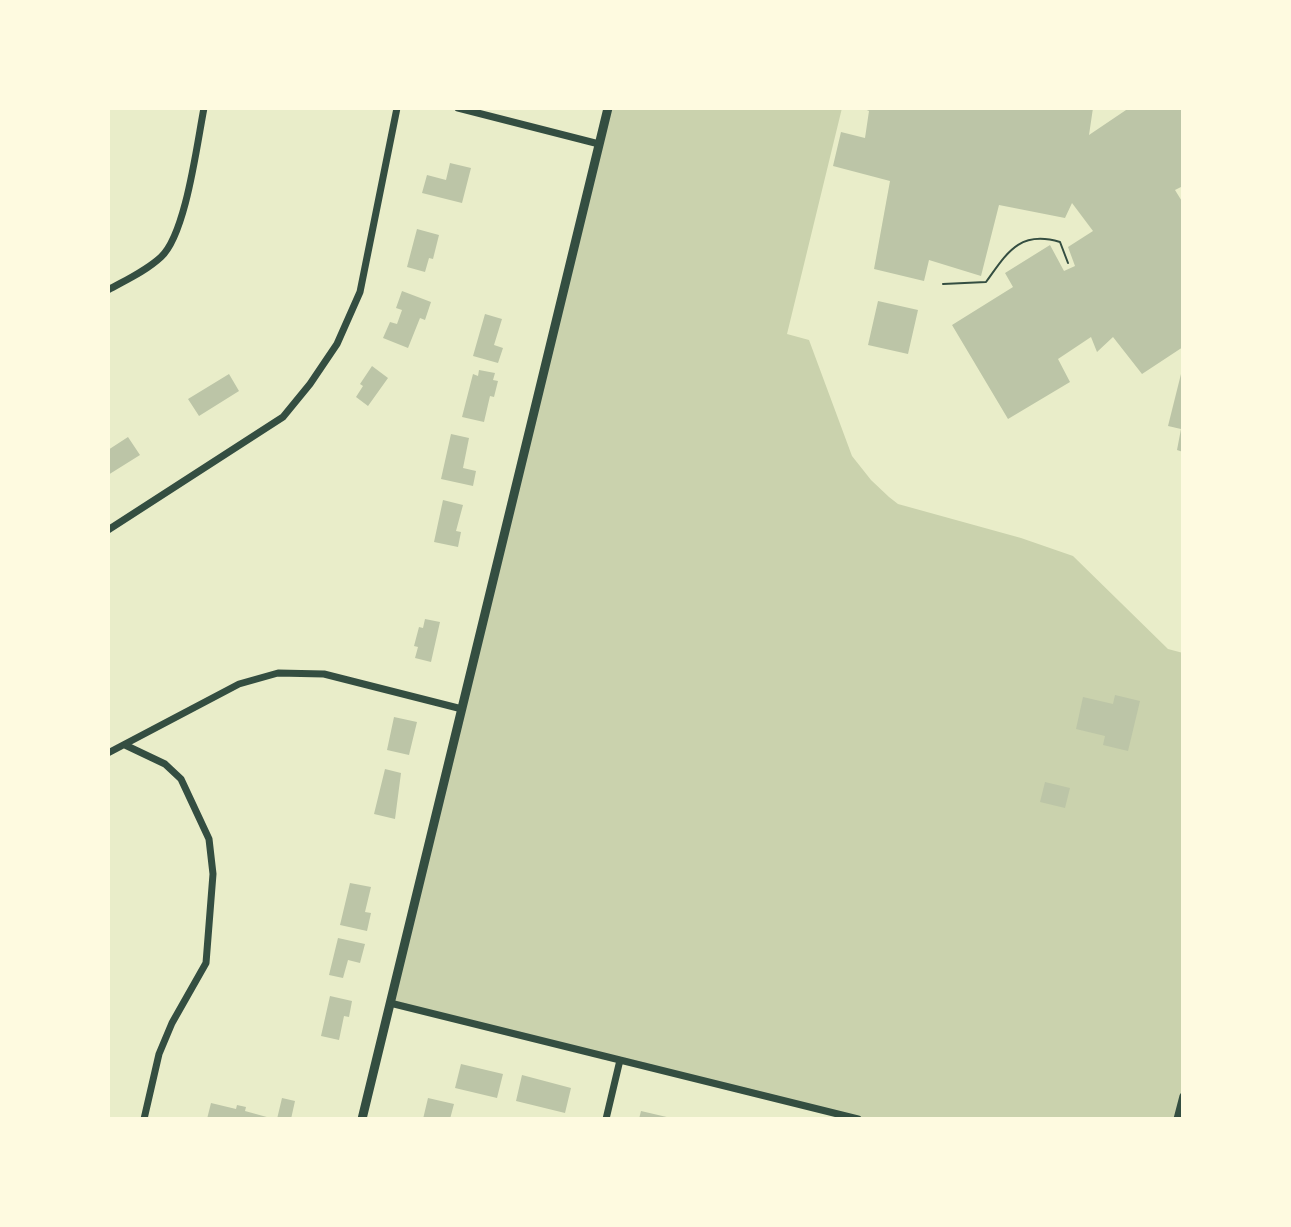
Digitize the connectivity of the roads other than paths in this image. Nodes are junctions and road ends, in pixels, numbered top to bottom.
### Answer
1 (204, 108) edge
2 (397, 108) edge
3 (458, 108) edge
4 (608, 108) edge
5 (599, 144) junction
6 (108, 290) edge
7 (108, 530) edge
8 (462, 709) junction
9 (125, 745) junction
10 (108, 753) edge
11 (390, 1003) junction
12 (620, 1060) junction
13 (1183, 1096) edge
14 (144, 1119) edge
15 (362, 1119) edge
16 (606, 1119) edge
17 (858, 1119) edge
18 (1177, 1119) edge

1 - 6 street
2 - 7 street
3 - 5 street
4 - 5 street
5 - 8 street
8 - 9 street
8 - 11 street
9 - 10 street
9 - 14 street
11 - 12 street
11 - 15 street
12 - 16 street
12 - 17 street
13 - 18 street

